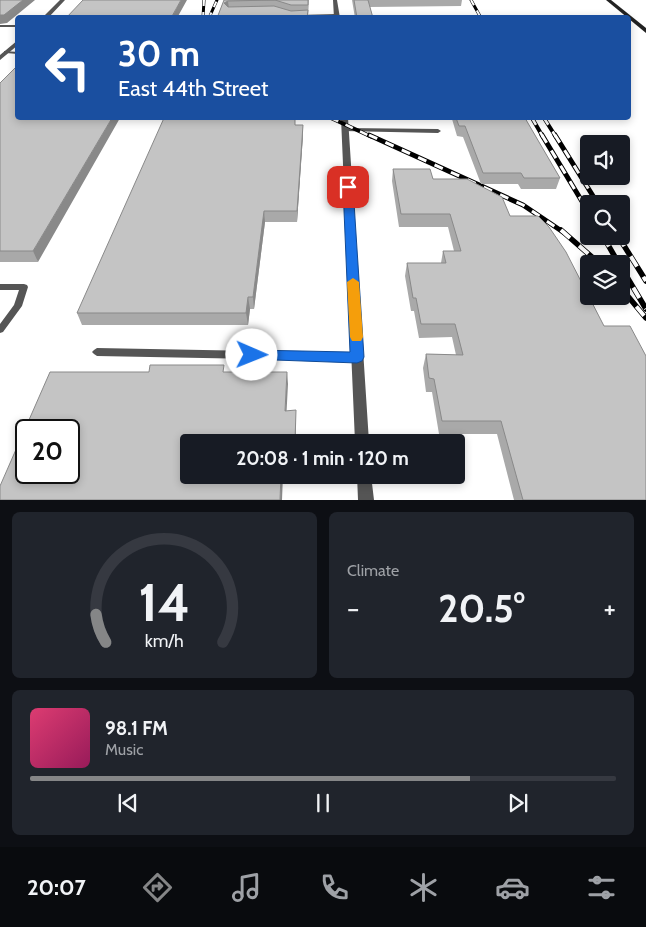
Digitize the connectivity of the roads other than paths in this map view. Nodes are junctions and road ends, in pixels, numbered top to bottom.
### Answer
1 (63, 0) edge
2 (335, 0) edge
3 (608, 0) edge
4 (47, 15) edge
5 (337, 15) edge
6 (626, 15) edge
7 (631, 19) edge
8 (0, 26) edge
9 (15, 26) edge
10 (646, 31) edge
11 (15, 44) edge
12 (6, 52) junction
13 (15, 52) edge
14 (0, 58) edge
15 (344, 120) edge
16 (345, 130) junction
17 (438, 131) dead end
18 (0, 287) edge
19 (0, 330) edge
20 (97, 352) dead end
21 (357, 357) junction
22 (362, 434) edge
23 (365, 484) edge
24 (366, 500) edge

1 - 4 street
2 - 5 street
3 - 6 street
7 - 10 street
8 - 9 lane
11 - 12 street
12 - 13 lane
12 - 14 street
15 - 16 street
16 - 17 lane
16 - 21 street
18 - 19 lane
20 - 21 lane
21 - 22 street
23 - 24 street

